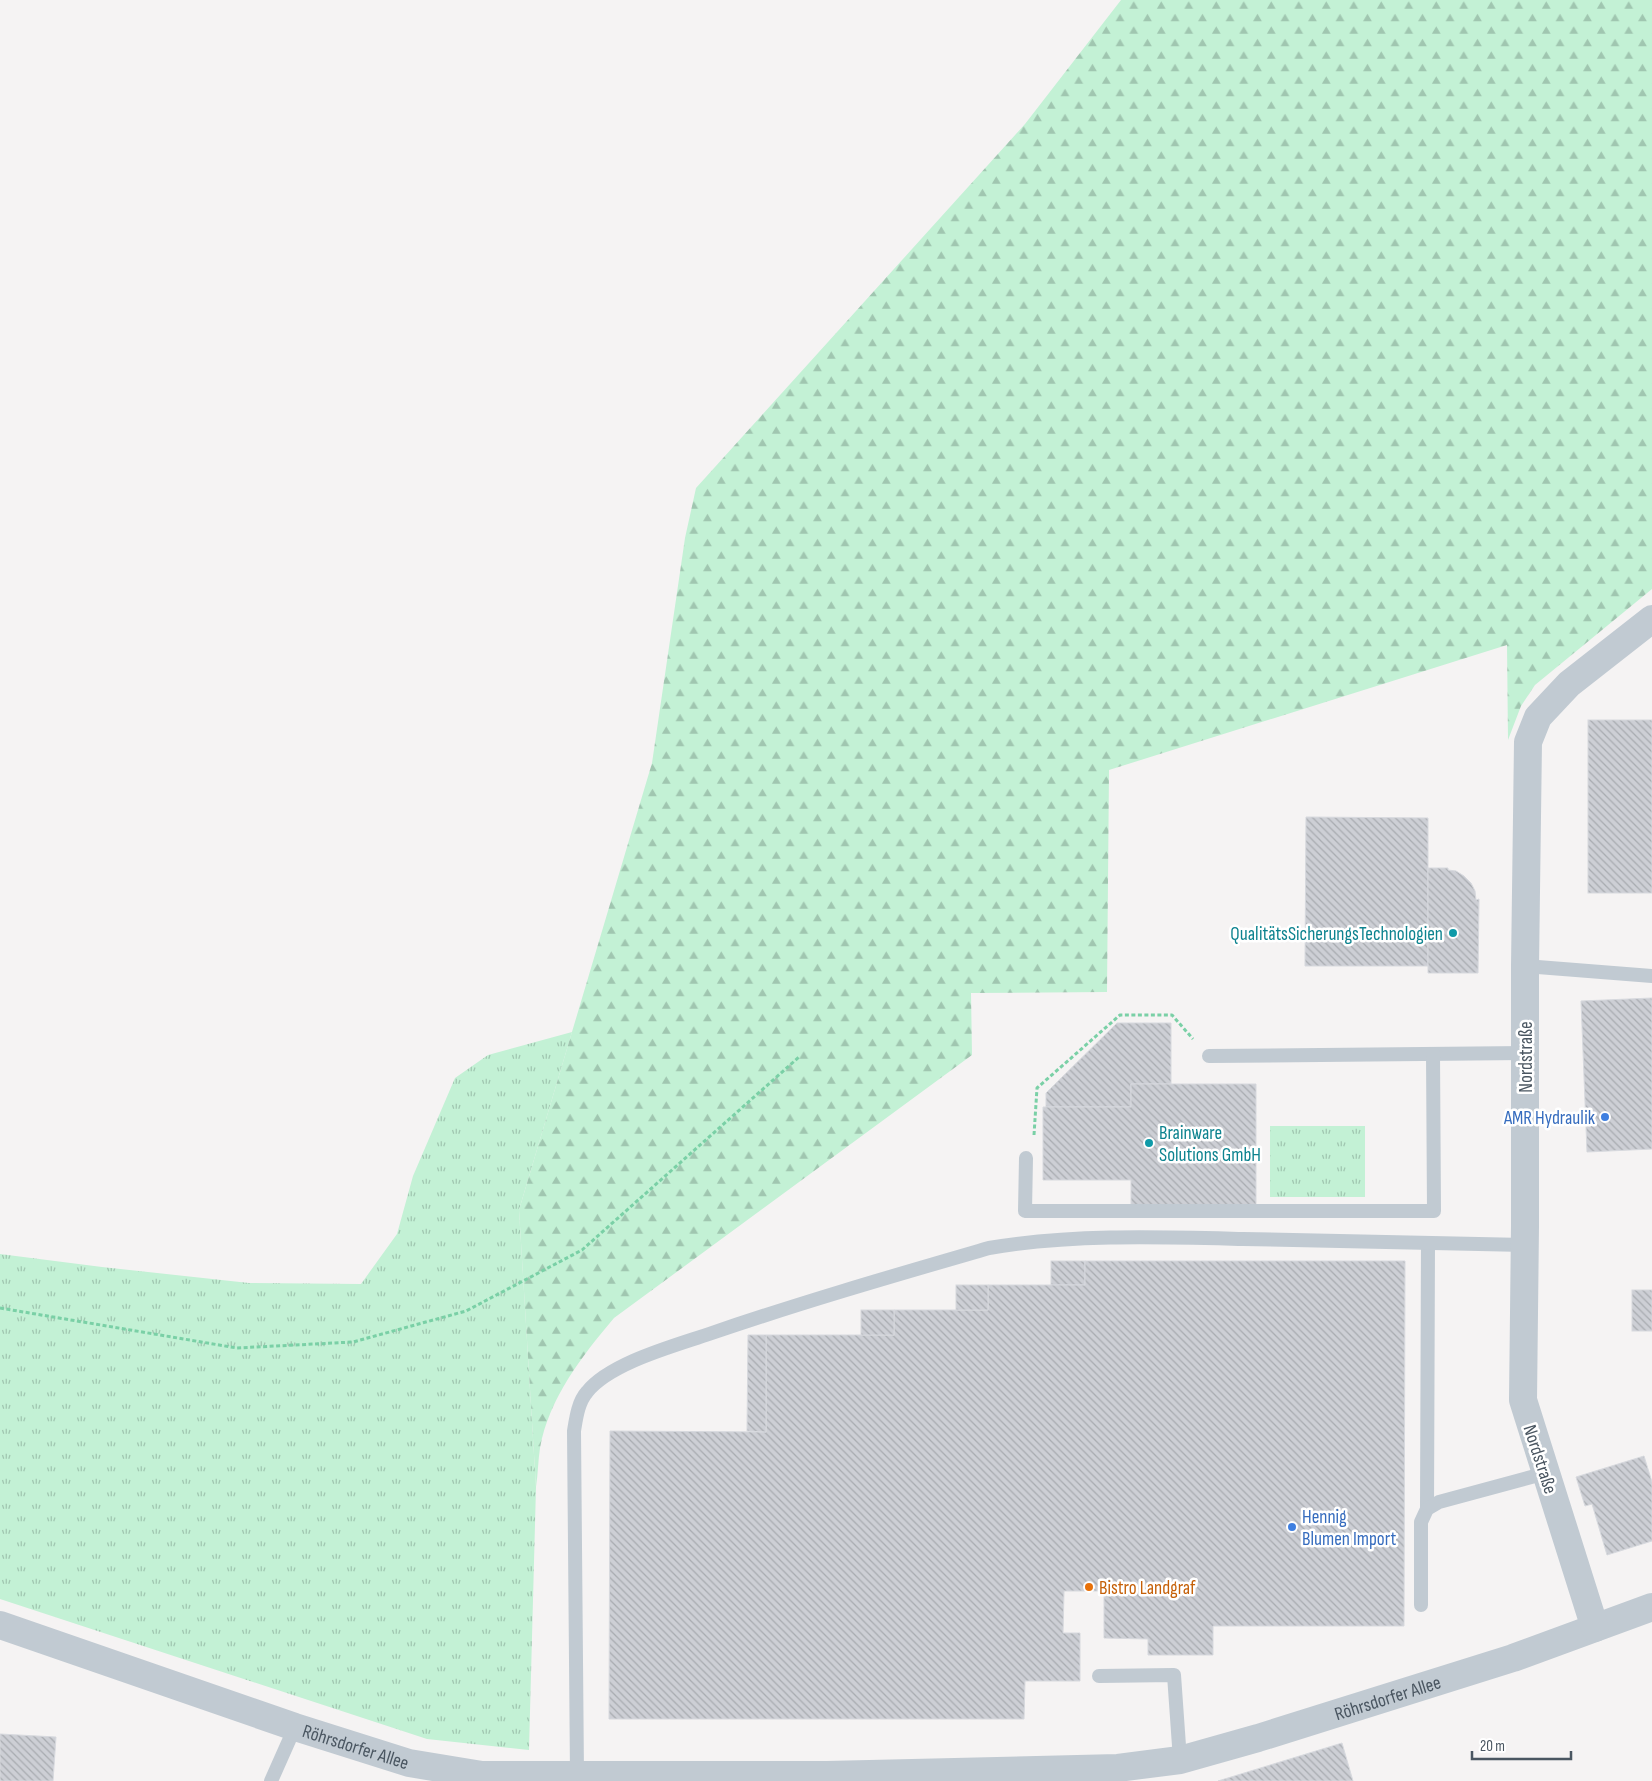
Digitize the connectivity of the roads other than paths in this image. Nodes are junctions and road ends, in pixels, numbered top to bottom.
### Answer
1 (1652, 619) edge
2 (1525, 966) junction
3 (1652, 976) edge
4 (1525, 1052) junction
5 (1432, 1054) junction
6 (1209, 1056) road end
7 (1026, 1158) road end
8 (1428, 1243) junction
9 (1525, 1245) junction
10 (1546, 1473) junction
11 (1427, 1509) junction
12 (1421, 1605) dead end
13 (1652, 1607) edge
14 (0, 1625) edge
15 (1595, 1628) junction
16 (1099, 1676) dead end
17 (295, 1726) junction
18 (1180, 1760) junction
19 (577, 1775) junction
20 (1117, 1775) edge
21 (827, 1778) edge
22 (272, 1781) edge

1 - 2 street, Nordstraße
2 - 3 lane
2 - 4 street, Nordstraße
4 - 5 lane
4 - 9 street, Nordstraße
5 - 6 lane
5 - 7 lane
8 - 9 lane
8 - 11 lane
8 - 19 lane
9 - 10 street, Nordstraße
10 - 11 lane
10 - 15 street, Nordstraße
11 - 12 lane
13 - 15 street, Röhrsdorfer Allee
14 - 17 street, Röhrsdorfer Allee
15 - 18 street, Röhrsdorfer Allee
16 - 18 lane
17 - 19 street, Röhrsdorfer Allee
17 - 22 lane
18 - 20 street, Röhrsdorfer Allee
19 - 21 street, Röhrsdorfer Allee
20 - 21 street, Röhrsdorfer Allee

